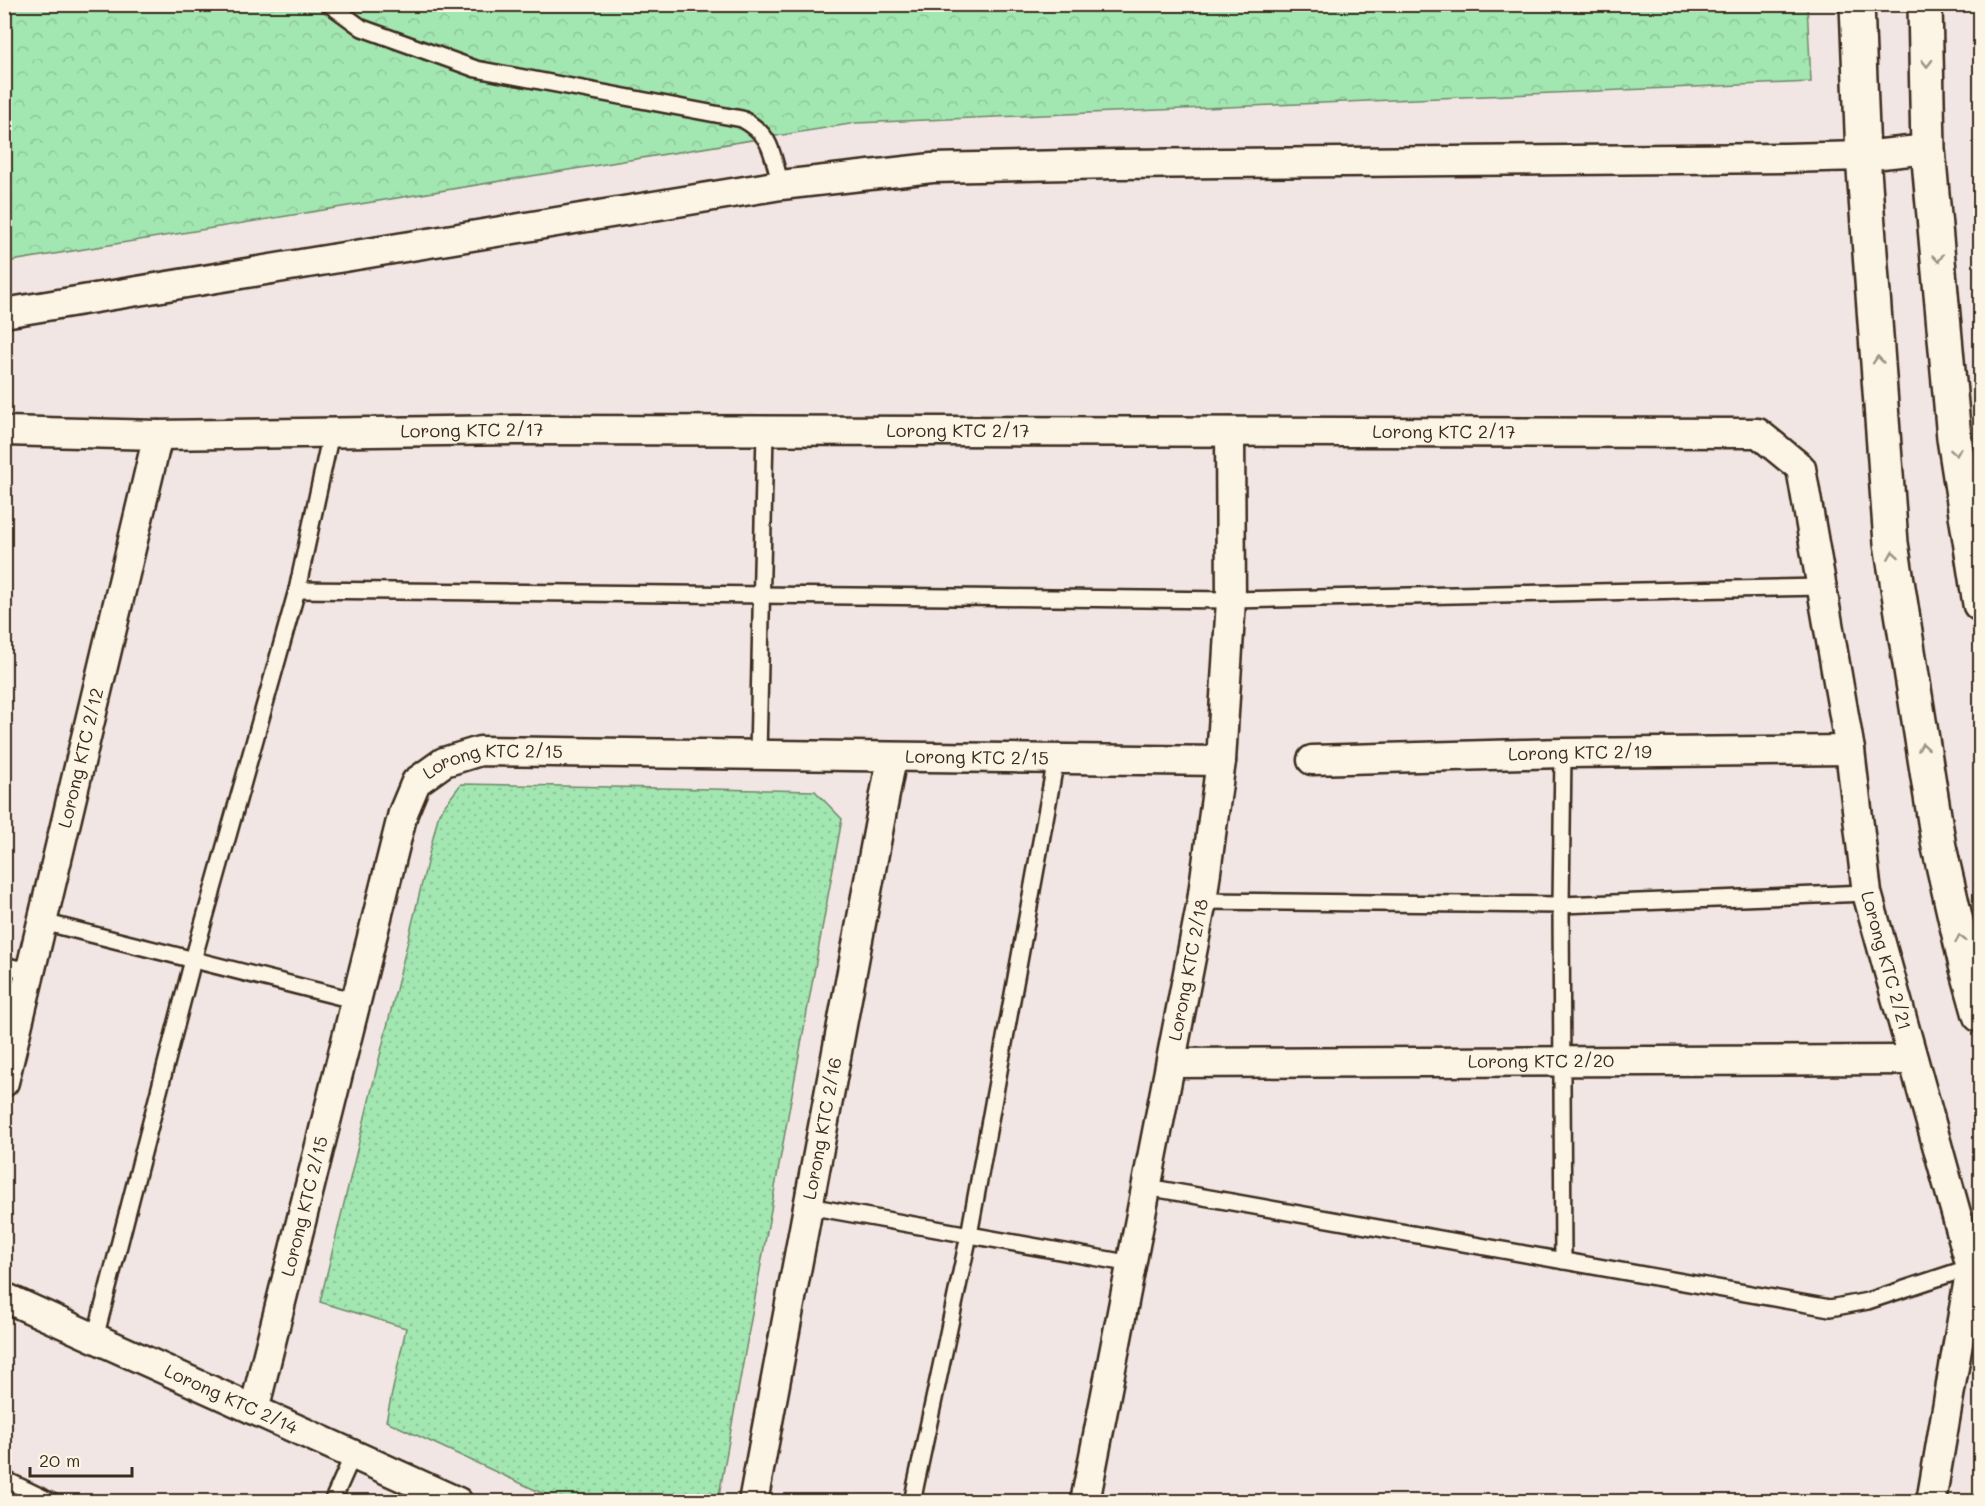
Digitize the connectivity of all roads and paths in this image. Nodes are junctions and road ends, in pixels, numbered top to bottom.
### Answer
1 (329, 4) edge
2 (1857, 4) edge
3 (1925, 4) edge
4 (1929, 149) junction
5 (1863, 156) junction
6 (781, 184) junction
7 (4, 313) edge
8 (4, 431) edge
9 (765, 431) junction
10 (1230, 432) junction
11 (331, 433) junction
12 (1758, 433) joint
13 (158, 435) junction
14 (1822, 587) junction
15 (297, 590) junction
16 (762, 594) junction
17 (1231, 600) junction
18 (1980, 603) edge
19 (1850, 750) junction
20 (1563, 753) junction
21 (758, 755) junction
22 (892, 757) junction
23 (1056, 759) junction
24 (1312, 760) dead end
25 (1221, 761) junction
26 (1868, 893) junction
27 (1202, 901) junction
28 (1561, 905) junction
29 (43, 922) junction
30 (192, 960) junction
31 (18, 968) edge
32 (357, 1001) junction
33 (1980, 1016) edge
34 (1913, 1060) junction
35 (1562, 1062) junction
36 (1172, 1063) junction
37 (4, 1082) edge
38 (1147, 1187) junction
39 (808, 1206) junction
40 (969, 1235) junction
41 (1563, 1261) junction
42 (1132, 1264) junction
43 (1971, 1267) junction
44 (4, 1297) edge
45 (95, 1338) junction
46 (254, 1410) junction
47 (353, 1455) junction
48 (4, 1479) edge
49 (52, 1502) edge
50 (332, 1502) edge
51 (458, 1502) edge
52 (753, 1502) edge
53 (912, 1502) edge
54 (1084, 1502) edge
55 (1931, 1502) edge

1 - 6 lane
2 - 5 street
3 -> 4 street
4 - 5 street
4 -> 18 street
5 - 6 street
33 -> 5 street
6 - 7 street
8 - 13 street, Lorong KTC 2/17
9 - 10 street, Lorong KTC 2/17
9 - 11 street, Lorong KTC 2/17
9 - 16 lane
10 - 12 street, Lorong KTC 2/17
10 - 17 street, Lorong KTC 2/18
11 - 13 street, Lorong KTC 2/17
11 - 15 lane
12 - 14 street, Lorong KTC 2/21
13 - 29 street, Lorong KTC 2/12
14 - 17 lane
14 - 19 street, Lorong KTC 2/21
15 - 16 lane
15 - 30 lane
16 - 17 lane
16 - 21 lane
17 - 25 street, Lorong KTC 2/18
19 - 20 street, Lorong KTC 2/19
19 - 26 street, Lorong KTC 2/21
20 - 24 street, Lorong KTC 2/19
20 - 28 lane
21 - 22 street, Lorong KTC 2/15
21 - 32 street, Lorong KTC 2/15
22 - 23 street, Lorong KTC 2/15
22 - 39 street, Lorong KTC 2/16
23 - 25 street, Lorong KTC 2/15
23 - 40 lane
25 - 27 street, Lorong KTC 2/18
26 - 28 lane
26 - 34 street, Lorong KTC 2/21
27 - 28 lane
27 - 36 street, Lorong KTC 2/18
28 - 35 lane
29 - 30 lane
29 - 31 street, Lorong KTC 2/12
30 - 32 lane
30 - 45 lane
31 - 37 street, Lorong KTC 2/12
32 - 46 street, Lorong KTC 2/15
34 - 35 street, Lorong KTC 2/20
34 - 43 street, Lorong KTC 2/21
35 - 36 street, Lorong KTC 2/20
35 - 41 lane
36 - 38 street, Lorong KTC 2/18
38 - 41 lane
38 - 42 street, Lorong KTC 2/18
39 - 40 lane
39 - 52 street, Lorong KTC 2/16
40 - 42 lane
40 - 53 lane
41 - 43 lane
42 - 54 street, Lorong KTC 2/18
43 - 55 street, Lorong KTC 2/21
44 - 45 street, Lorong KTC 2/14
45 - 46 street, Lorong KTC 2/14
46 - 47 street, Lorong KTC 2/14
47 - 50 lane
47 - 51 street, Lorong KTC 2/14
48 - 49 lane

